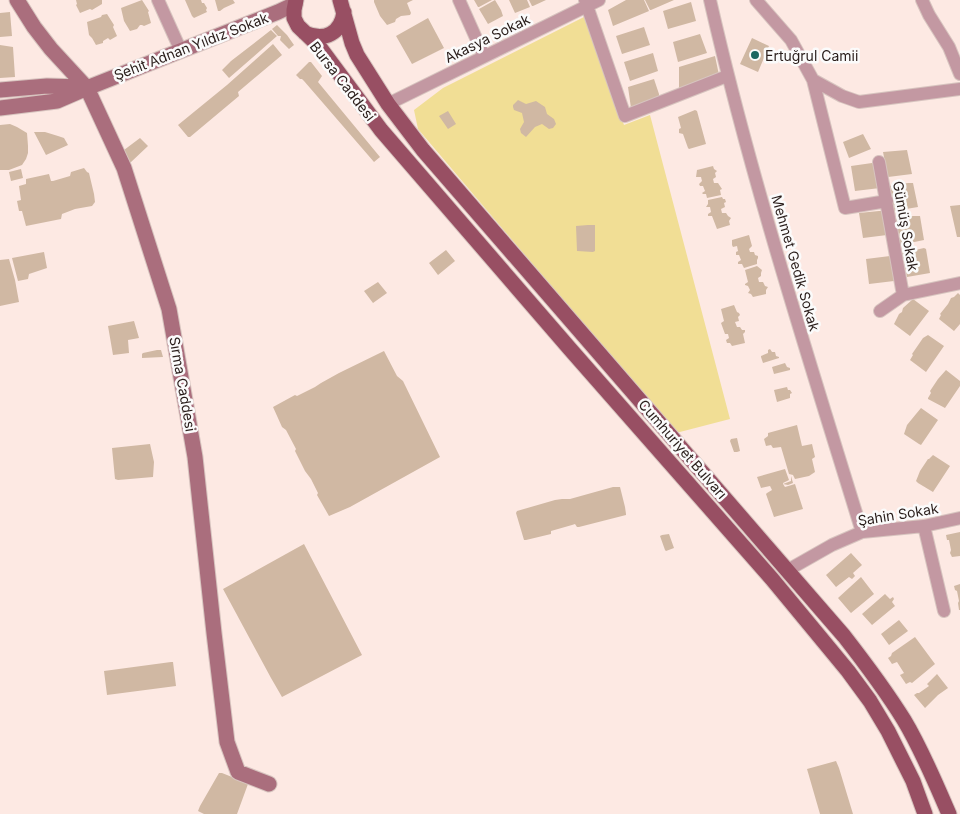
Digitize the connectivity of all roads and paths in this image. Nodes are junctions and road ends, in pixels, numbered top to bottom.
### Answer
1 (18, 0) edge
2 (158, 0) edge
3 (459, 0) edge
4 (599, 0) edge
5 (710, 0) edge
6 (756, 0) edge
7 (922, 0) edge
8 (296, 1) edge
9 (586, 3) edge
10 (342, 6) edge
11 (304, 32) junction
12 (181, 51) junction
13 (484, 56) junction
14 (960, 74) edge
15 (727, 76) junction
16 (813, 80) junction
17 (87, 88) junction
18 (960, 89) edge
19 (0, 90) edge
20 (388, 104) junction
21 (0, 108) edge
22 (381, 130) joint
23 (879, 162) dead end
24 (887, 201) junction
25 (960, 283) edge
26 (903, 295) junction
27 (880, 311) dead end
28 (960, 518) edge
29 (924, 526) junction
30 (862, 532) junction
31 (788, 570) junction
32 (944, 611) dead end
33 (269, 784) dead end
34 (925, 814) edge
35 (949, 814) edge

1 - 17 street, Sırma Caddesi
2 - 12 street
3 - 13 street
4 - 9 street, Akasya Sokak
5 - 15 street, Mehmet Gedik Sokak
6 - 16 street
7 - 14 street
8 - 11 main road, Bursa Caddesi
8 - 12 street, Şehit Adnan Yıldız Sokak
9 - 13 street, Akasya Sokak
9 - 15 street
10 - 11 main road, Bursa Caddesi
10 - 20 main road, Bursa Caddesi
11 - 22 main road, Bursa Caddesi
12 - 17 street, Şehit Adnan Yıldız Sokak
13 - 20 street, Akasya Sokak
15 - 30 street, Mehmet Gedik Sokak
16 - 18 street
16 - 24 street
17 - 19 street
17 - 21 street, Şehit Adnan Yıldız Sokak
17 - 33 street, Sırma Caddesi
20 - 31 main road, Cumhuriyet Bulvarı
22 - 34 main road, Cumhuriyet Bulvarı
23 - 24 street, Gümüş Sokak
24 - 26 street, Gümüş Sokak
25 - 26 street
26 - 27 street
28 - 29 street, Şahin Sokak
29 - 30 street, Şahin Sokak
29 - 32 street
30 - 31 street, Şahin Sokak
31 - 35 main road, Cumhuriyet Bulvarı

